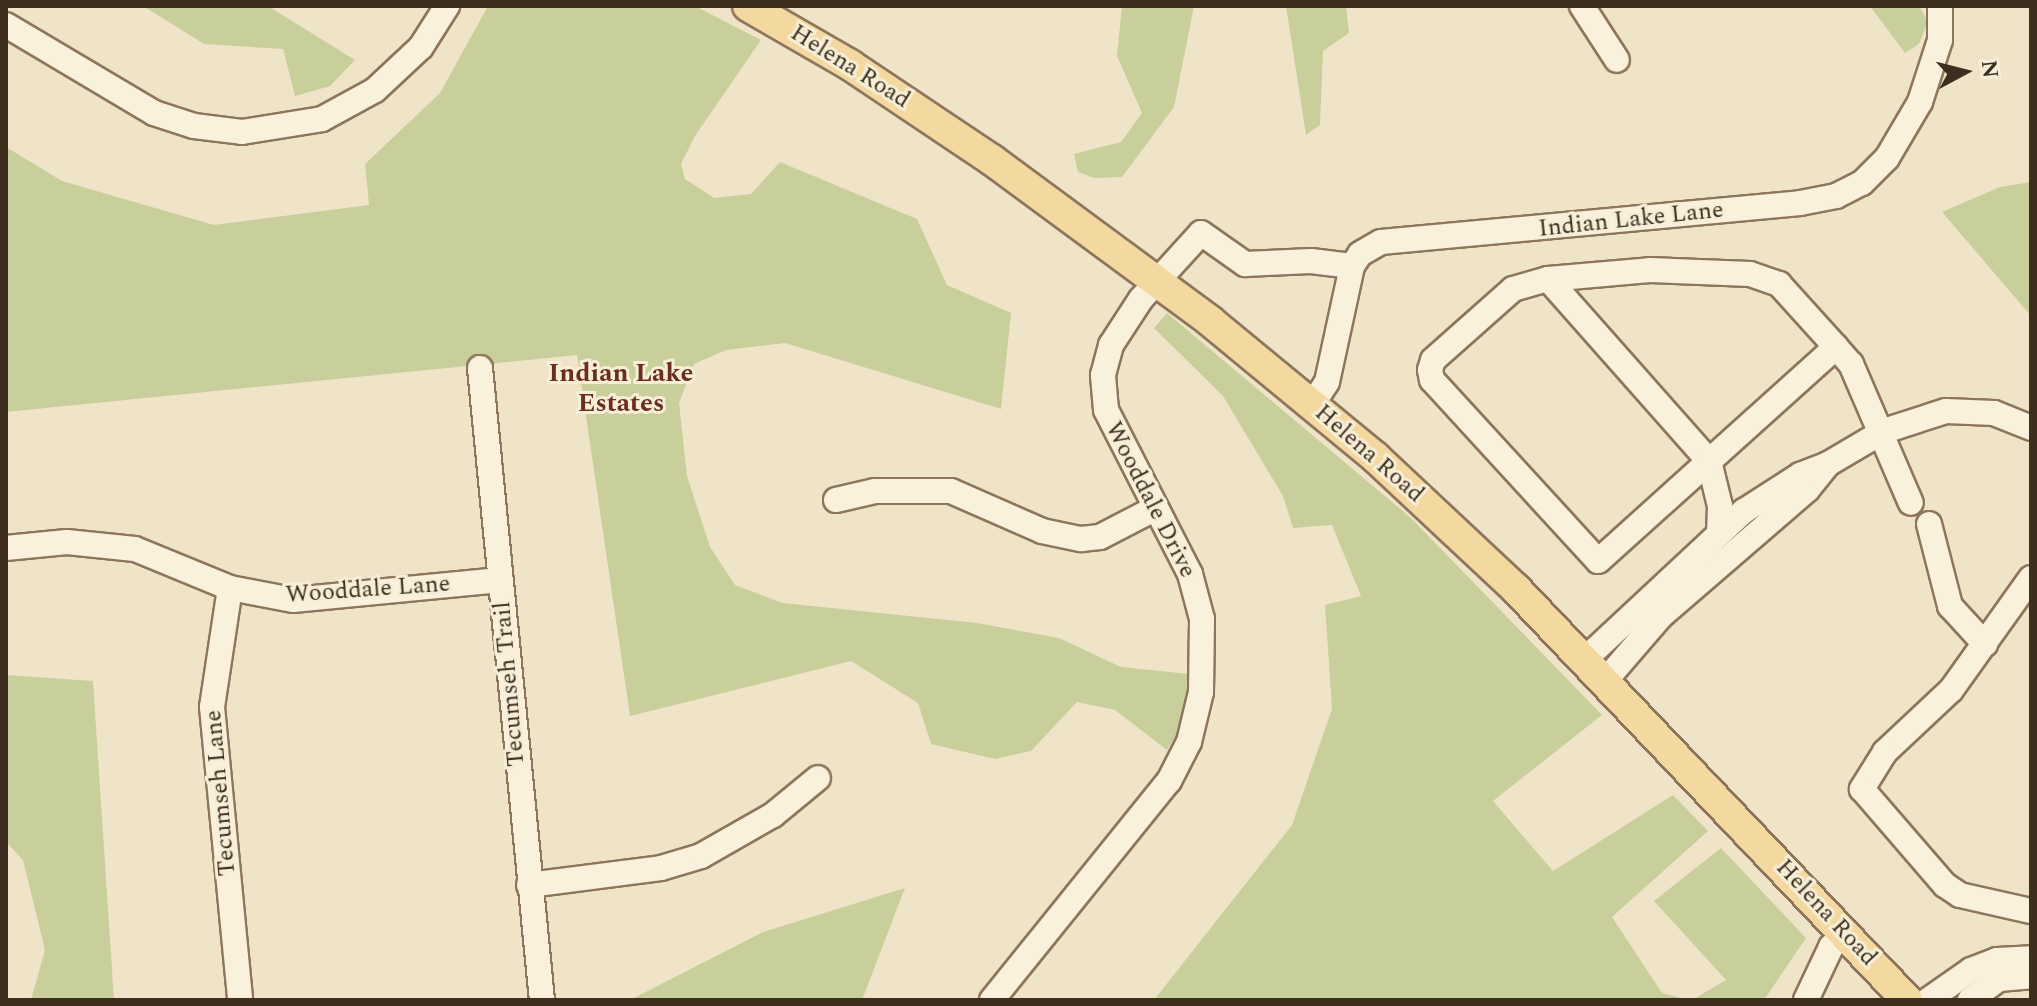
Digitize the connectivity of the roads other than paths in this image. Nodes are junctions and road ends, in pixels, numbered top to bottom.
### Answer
1 (748, 6) edge
2 (1582, 6) edge
3 (1939, 7) edge
4 (439, 9) edge
5 (6, 25) edge
6 (1617, 60) dead end
7 (1352, 266) junction
8 (1548, 279) junction
9 (1157, 281) junction
10 (1836, 347) junction
11 (480, 368) dead end
12 (1312, 405) junction
13 (2031, 428) edge
14 (1884, 431) junction
15 (1709, 461) junction
16 (1828, 464) junction
17 (836, 500) dead end
18 (1911, 503) dead end
19 (1156, 508) junction
20 (1929, 524) dead end
21 (1719, 534) junction
22 (6, 548) edge
23 (2031, 578) edge
24 (500, 580) junction
25 (230, 588) junction
26 (1985, 644) junction
27 (1594, 670) junction
28 (818, 778) dead end
29 (529, 885) junction
30 (2031, 911) edge
31 (1845, 933) junction
32 (2031, 958) edge
33 (2031, 976) edge
34 (240, 1000) edge
35 (542, 1000) edge
36 (992, 1000) edge
37 (1806, 1000) edge
38 (1907, 1000) edge
39 (1928, 1000) edge
40 (1970, 1000) edge

1 - 9 main road, Helena Road
2 - 6 street
3 - 7 street, Indian Lake Lane
4 - 5 street
7 - 9 street, Wooddale Drive
7 - 12 street
8 - 10 street
8 - 15 street
8 - 15 street
9 - 12 main road, Helena Road
9 - 19 street, Wooddale Drive
10 - 14 street
10 - 15 street
11 - 24 street, Tecumseh Trail
12 - 27 main road, Helena Road
13 - 14 street
14 - 16 street
14 - 18 street
15 - 21 street
16 - 21 street
16 - 27 street
17 - 19 street
19 - 36 street, Wooddale Drive
20 - 26 street
21 - 27 street
22 - 25 street, Wooddale Lane
23 - 26 street
24 - 25 street, Wooddale Lane
24 - 29 street, Tecumseh Trail
25 - 34 street, Tecumseh Lane
26 - 30 street
27 - 31 main road, Helena Road
28 - 29 street
29 - 35 street, Tecumseh Trail
31 - 37 street
31 - 38 main road, Helena Road
32 - 39 street
33 - 40 street

